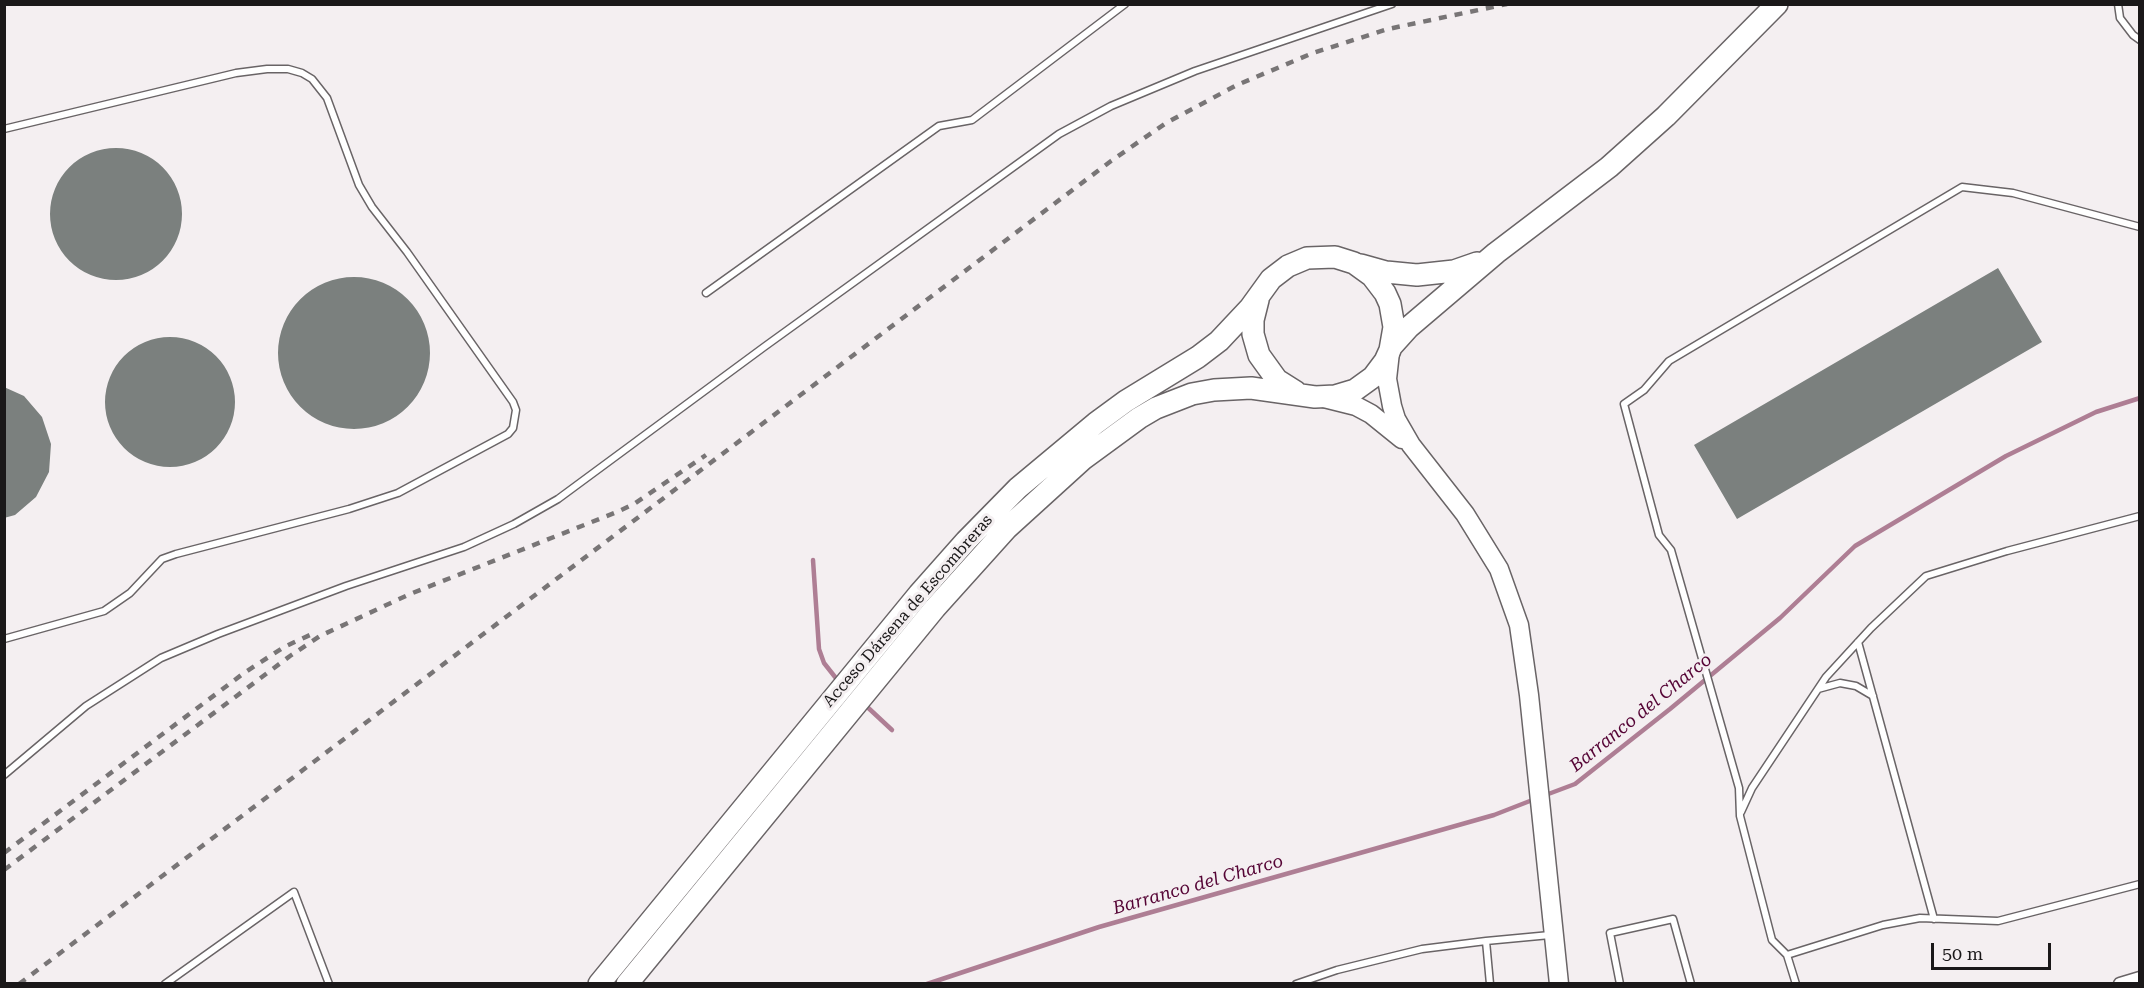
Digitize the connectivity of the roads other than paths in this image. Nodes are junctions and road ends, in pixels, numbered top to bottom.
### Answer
1 (1125, 4) edge
2 (1392, 4) edge
3 (1777, 4) edge
4 (2118, 4) edge
5 (2139, 40) edge
6 (4, 129) edge
7 (2139, 227) edge
8 (1496, 253) junction
9 (1346, 260) junction
10 (1264, 289) junction
11 (706, 293) dead end
12 (1390, 349) junction
13 (1309, 396) junction
14 (1425, 464) junction
15 (2139, 516) edge
16 (4, 639) edge
17 (1858, 642) junction
18 (1818, 689) junction
19 (1873, 696) junction
20 (4, 775) edge
21 (1740, 816) junction
22 (2139, 884) edge
23 (1934, 919) junction
24 (1554, 934) junction
25 (1486, 942) junction
26 (1787, 955) junction
27 (2139, 978) edge
28 (165, 984) edge
29 (329, 984) edge
30 (599, 984) edge
31 (627, 984) edge
32 (1296, 984) edge
33 (1490, 984) edge
34 (1559, 984) edge
35 (1620, 984) edge
36 (1691, 984) edge
37 (1796, 984) edge
38 (2120, 984) edge

1 - 11 lane
2 - 20 lane
3 - 8 highway
4 - 5 lane
6 - 16 lane
7 - 21 lane
8 - 9 highway
8 - 12 highway
9 - 10 highway, Acceso Dársena de Escombreras
9 - 12 highway, Acceso Dársena de Escombreras
10 - 13 highway, Acceso Dársena de Escombreras
10 - 30 highway, Acceso Dársena de Escombreras
12 - 13 highway, Acceso Dársena de Escombreras
12 - 14 main road
13 - 14 main road
13 - 31 highway, Acceso Dársena de Escombreras
14 - 24 main road
15 - 17 lane
17 - 18 lane
17 - 19 lane
18 - 19 lane
18 - 21 lane
19 - 23 lane
21 - 26 lane
22 - 23 lane
23 - 26 lane
24 - 25 lane
24 - 34 main road
25 - 32 lane
25 - 33 lane
26 - 37 lane
27 - 38 street
28 - 29 lane
35 - 36 lane

